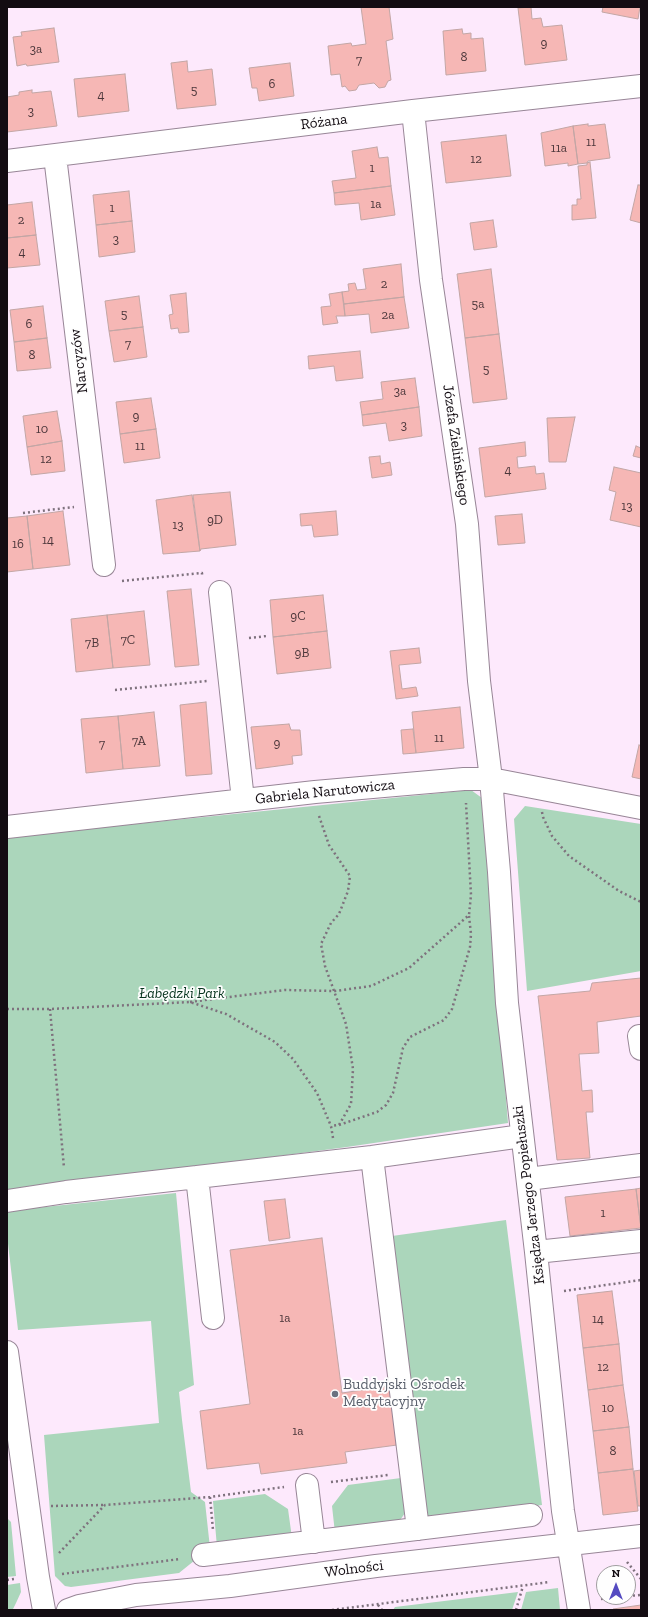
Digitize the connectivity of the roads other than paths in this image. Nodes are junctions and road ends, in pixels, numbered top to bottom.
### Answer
1 (641, 86) edge
2 (413, 111) junction
3 (55, 156) junction
4 (7, 161) edge
5 (104, 565) road end
6 (220, 592) dead end
7 (491, 779) junction
8 (243, 800) junction
9 (641, 808) edge
10 (7, 826) edge
11 (522, 1136) junction
12 (372, 1157) junction
13 (641, 1165) edge
14 (197, 1177) junction
15 (528, 1179) junction
16 (7, 1202) edge
17 (641, 1241) edge
18 (536, 1252) junction
19 (213, 1318) dead end
20 (7, 1352) edge
21 (306, 1484) road end
22 (531, 1515) dead end
23 (418, 1529) junction
24 (641, 1536) edge
25 (314, 1542) junction
26 (570, 1544) junction
27 (209, 1555) road end
28 (44, 1610) edge
29 (68, 1610) edge
30 (579, 1610) edge

1 - 2 street, Różana
2 - 3 street, Różana
2 - 7 street, Józefa Zielińskiego
3 - 4 street, Różana
3 - 5 street, Narcyzów
6 - 8 street
7 - 8 street, Gabriela Narutowicza
7 - 9 street, Gabriela Narutowicza
7 - 11 street, Księdza Jerzego Popiełuszki
8 - 10 street, Gabriela Narutowicza
11 - 12 street
11 - 15 street, Księdza Jerzego Popiełuszki
12 - 14 street
12 - 23 street
13 - 15 street
14 - 16 street
14 - 19 street
15 - 18 street, Księdza Jerzego Popiełuszki
17 - 18 street
18 - 26 street, Księdza Jerzego Popiełuszki
20 - 28 street
21 - 25 street
22 - 23 street
23 - 25 street
24 - 26 street, Wolności
25 - 27 street
26 - 29 street, Wolności
26 - 30 street, Księdza Jerzego Popiełuszki

